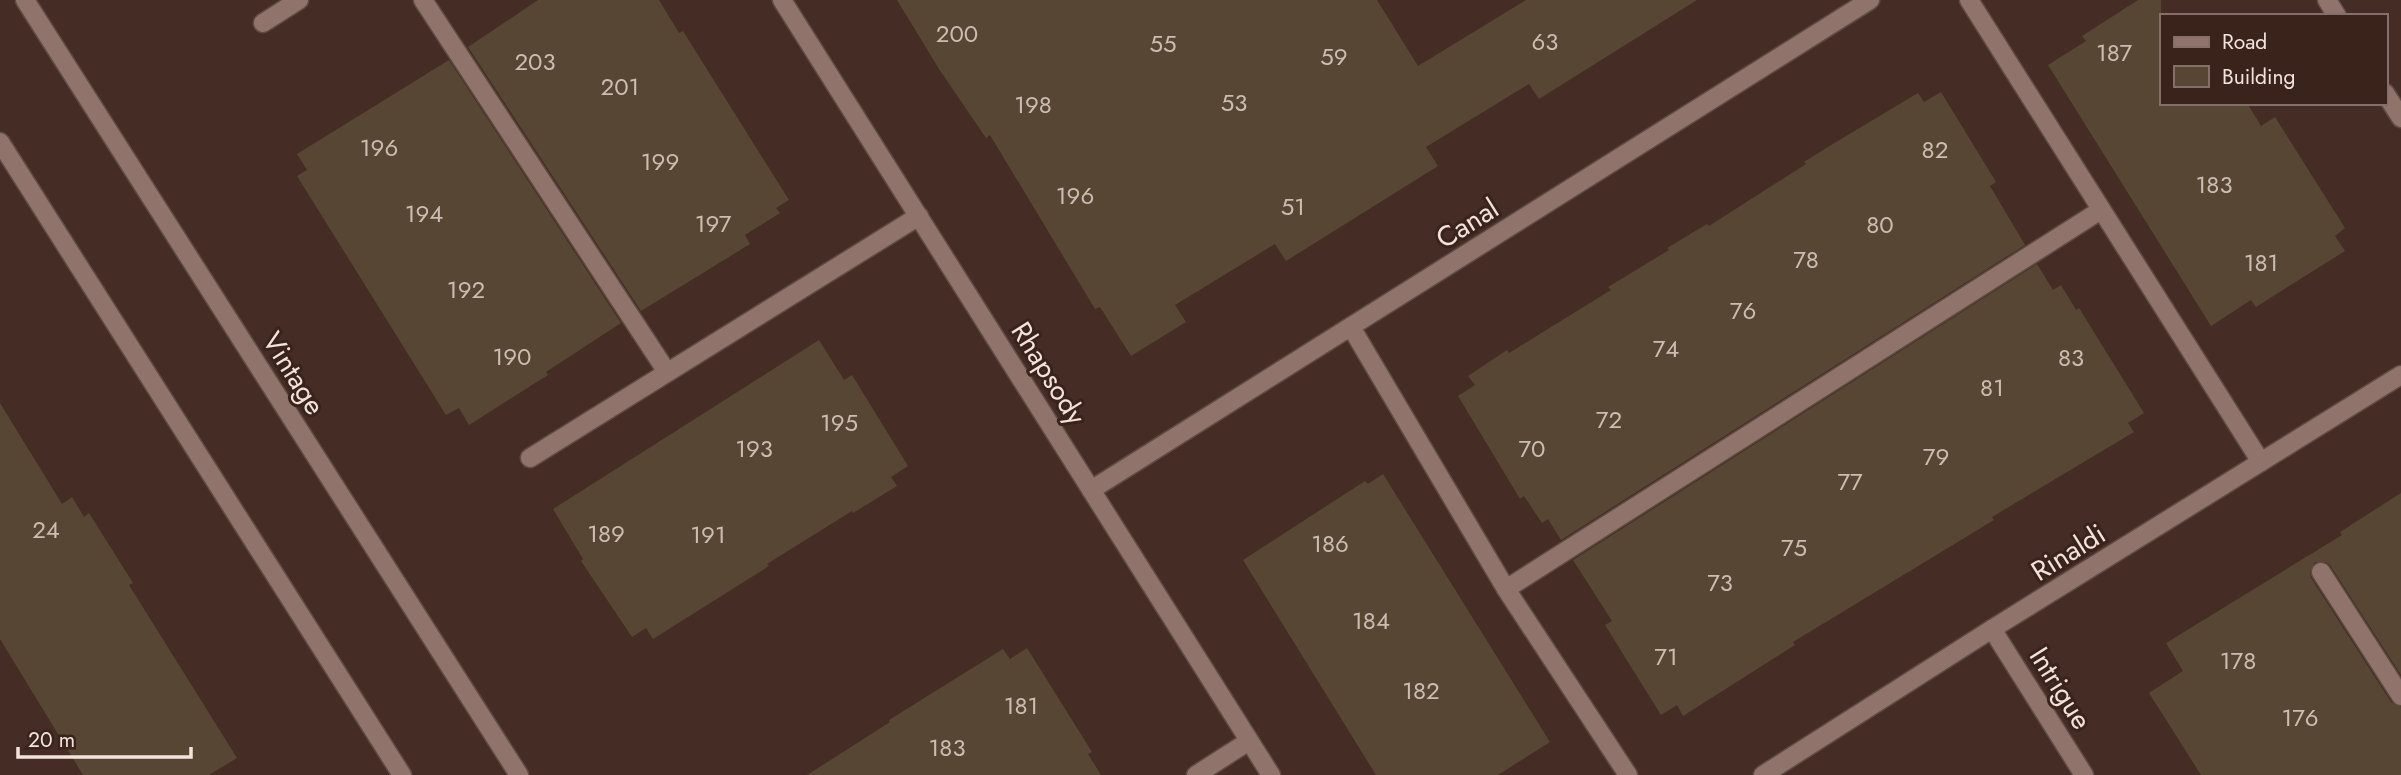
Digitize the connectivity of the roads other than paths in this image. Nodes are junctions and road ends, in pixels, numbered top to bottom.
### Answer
1 (25, 0) edge
2 (299, 0) edge
3 (423, 0) edge
4 (782, 0) edge
5 (1871, 0) edge
6 (1969, 0) edge
7 (262, 23) dead end
8 (2387, 96) edge
9 (2401, 118) edge
10 (0, 142) edge
11 (2101, 210) junction
12 (919, 216) junction
13 (1351, 327) junction
14 (667, 372) junction
15 (2401, 375) edge
16 (530, 458) dead end
17 (2261, 462) junction
18 (1091, 490) junction
19 (2321, 572) dead end
20 (1506, 589) junction
21 (1992, 629) junction
22 (2401, 696) edge
23 (1249, 741) junction
24 (402, 775) edge
25 (519, 775) edge
26 (1196, 775) edge
27 (1271, 775) edge
28 (1628, 775) edge
29 (1763, 775) edge
30 (2084, 775) edge

1 - 25 street, Vintage
2 - 7 street
3 - 14 street
4 - 12 street, Rhapsody
5 - 13 street, Canal
6 - 11 street
8 - 9 street
10 - 24 street
11 - 17 street
11 - 20 street
12 - 14 street
12 - 18 street, Rhapsody
13 - 18 street, Canal
13 - 20 street
14 - 16 street
15 - 17 street, Rinaldi
17 - 21 street, Rinaldi
18 - 23 street, Rhapsody
19 - 22 street
20 - 28 street
21 - 29 street, Rinaldi
21 - 30 street, Intrigue
23 - 26 street
23 - 27 street, Rhapsody

